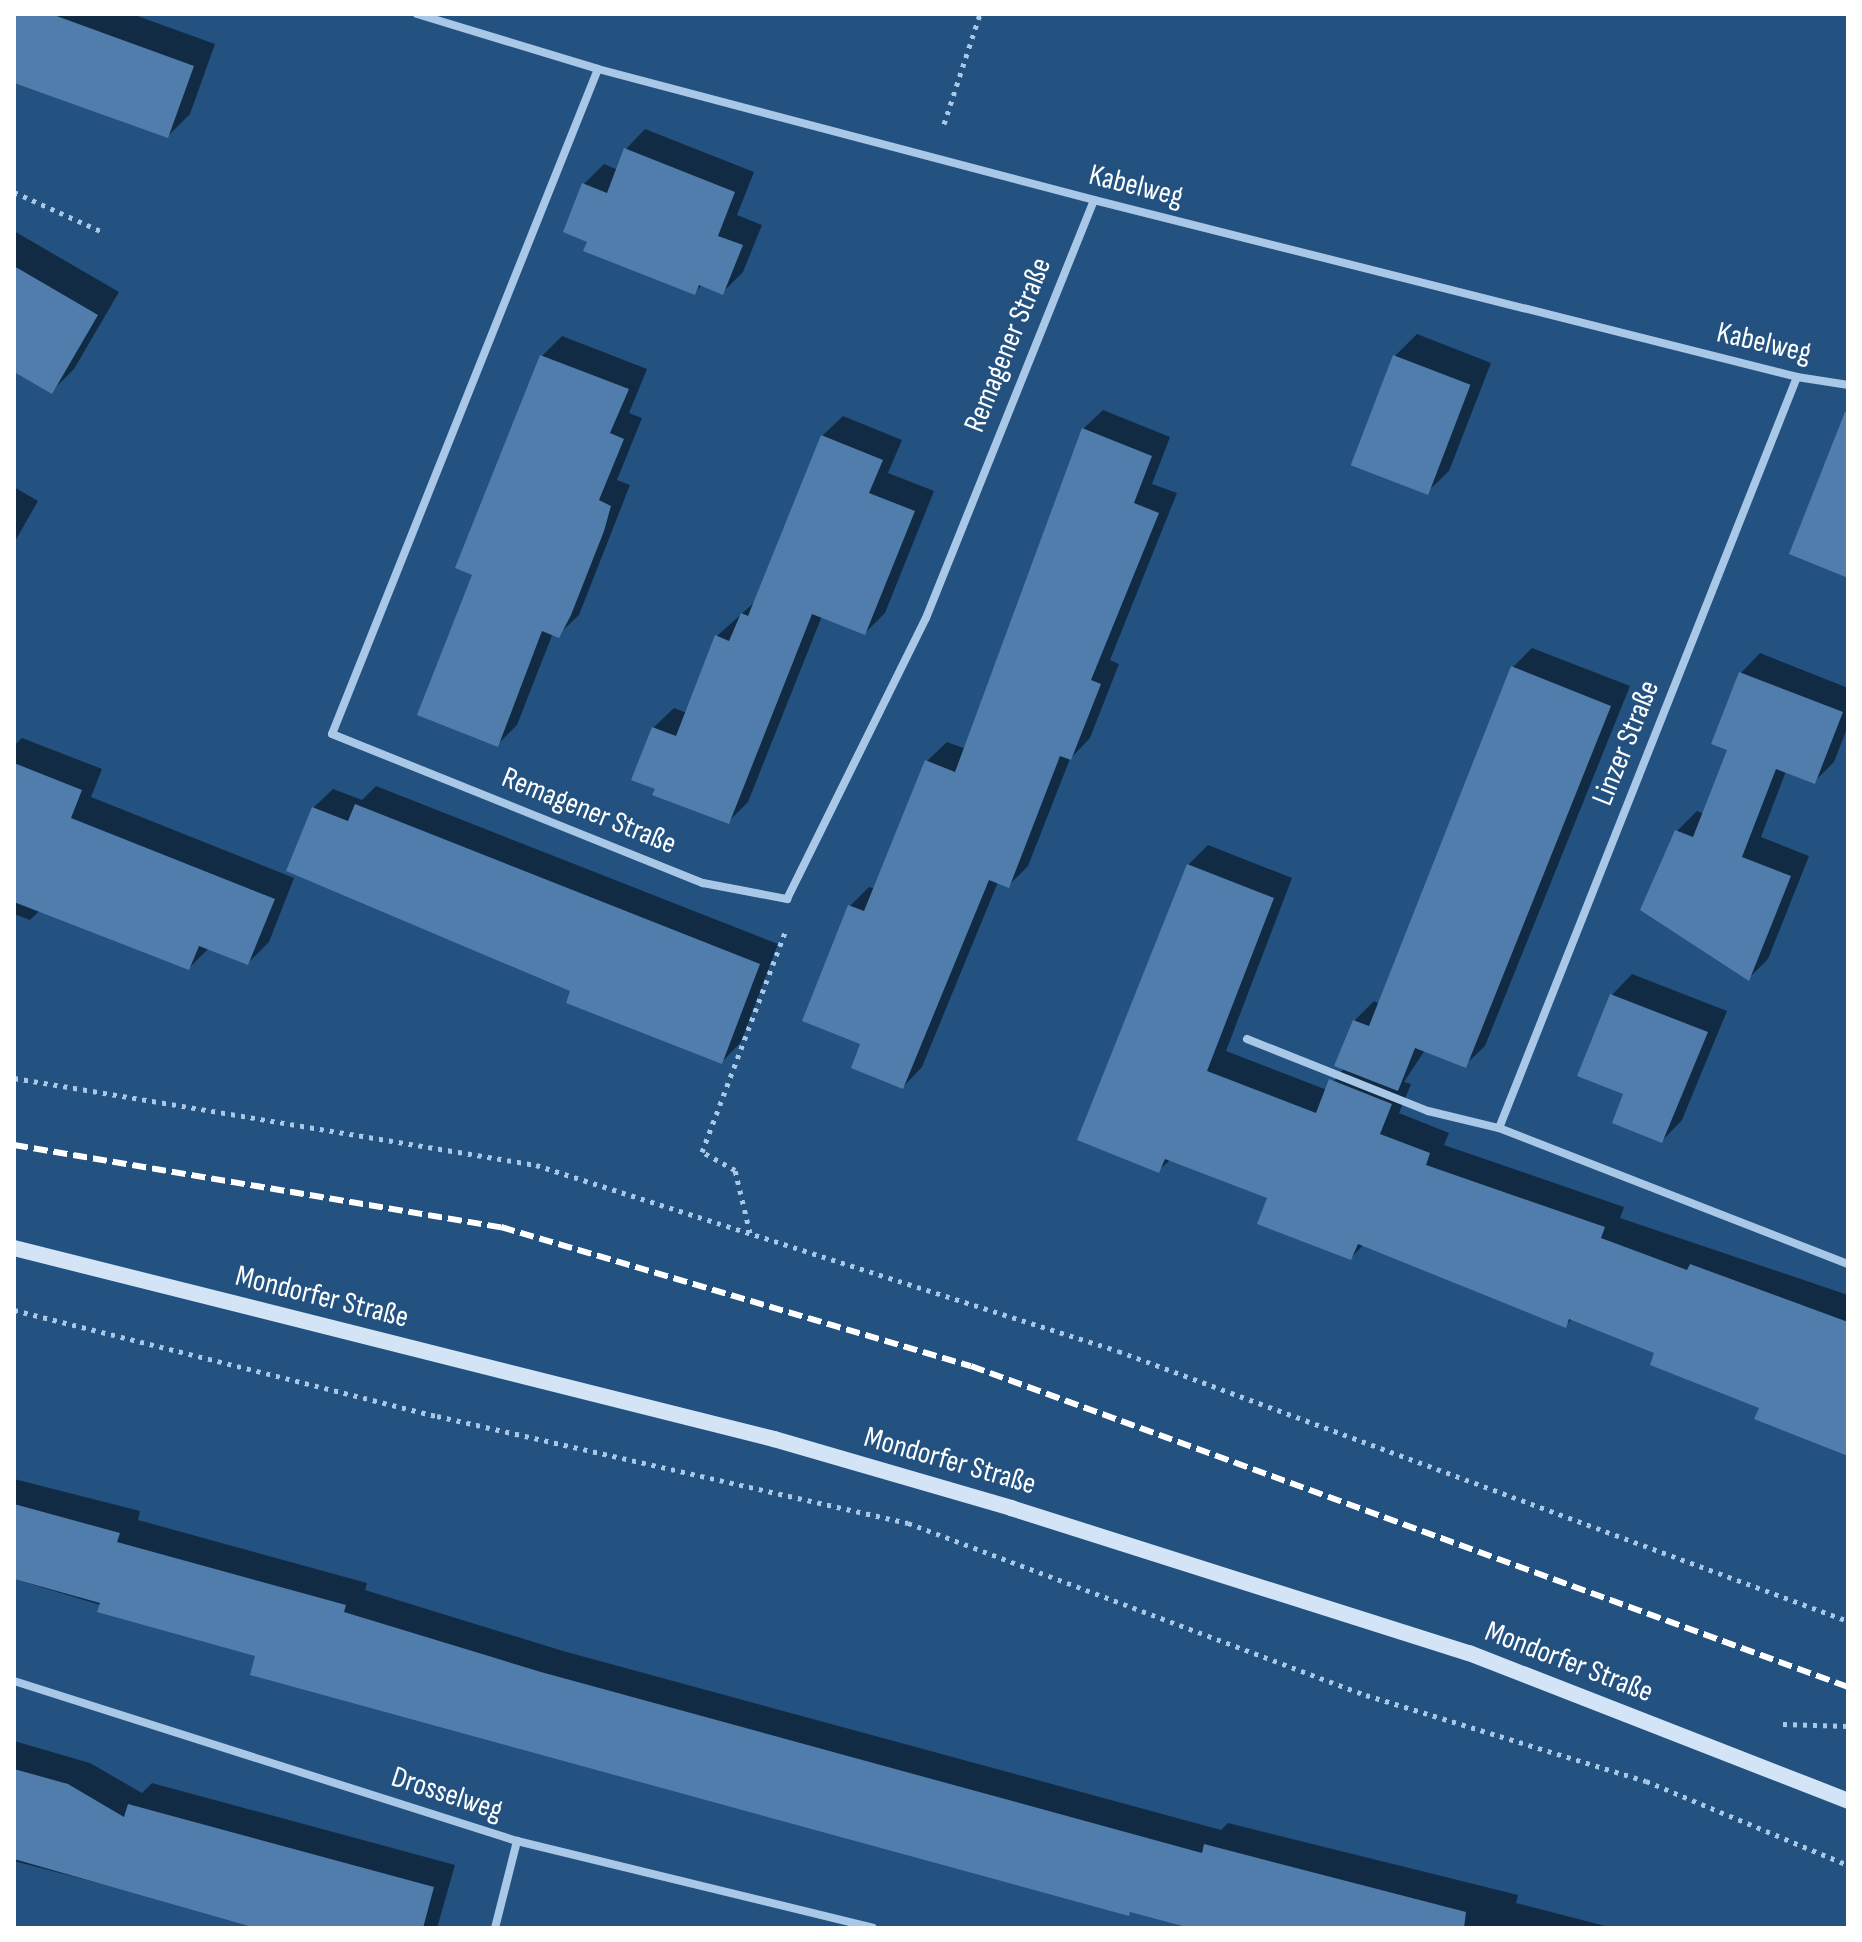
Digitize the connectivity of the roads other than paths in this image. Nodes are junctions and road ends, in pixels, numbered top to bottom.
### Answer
1 (417, 14) edge
2 (598, 69) junction
3 (1094, 200) junction
4 (1797, 377) junction
5 (1848, 385) edge
6 (1247, 1039) dead end
7 (1499, 1128) junction
8 (14, 1248) edge
9 (1848, 1264) edge
10 (14, 1681) edge
11 (1848, 1801) edge
12 (517, 1841) junction
13 (495, 1928) edge
14 (873, 1928) edge

1 - 2 street, Kabelweg
2 - 3 street, Kabelweg
2 - 3 street, Remagener Straße
3 - 4 street, Kabelweg
4 - 5 street, Kabelweg
4 - 7 street, Linzer Straße
6 - 7 street
7 - 9 street
8 - 11 main road, Mondorfer Straße
10 - 12 street, Drosselweg
12 - 13 street
12 - 14 street, Drosselweg

